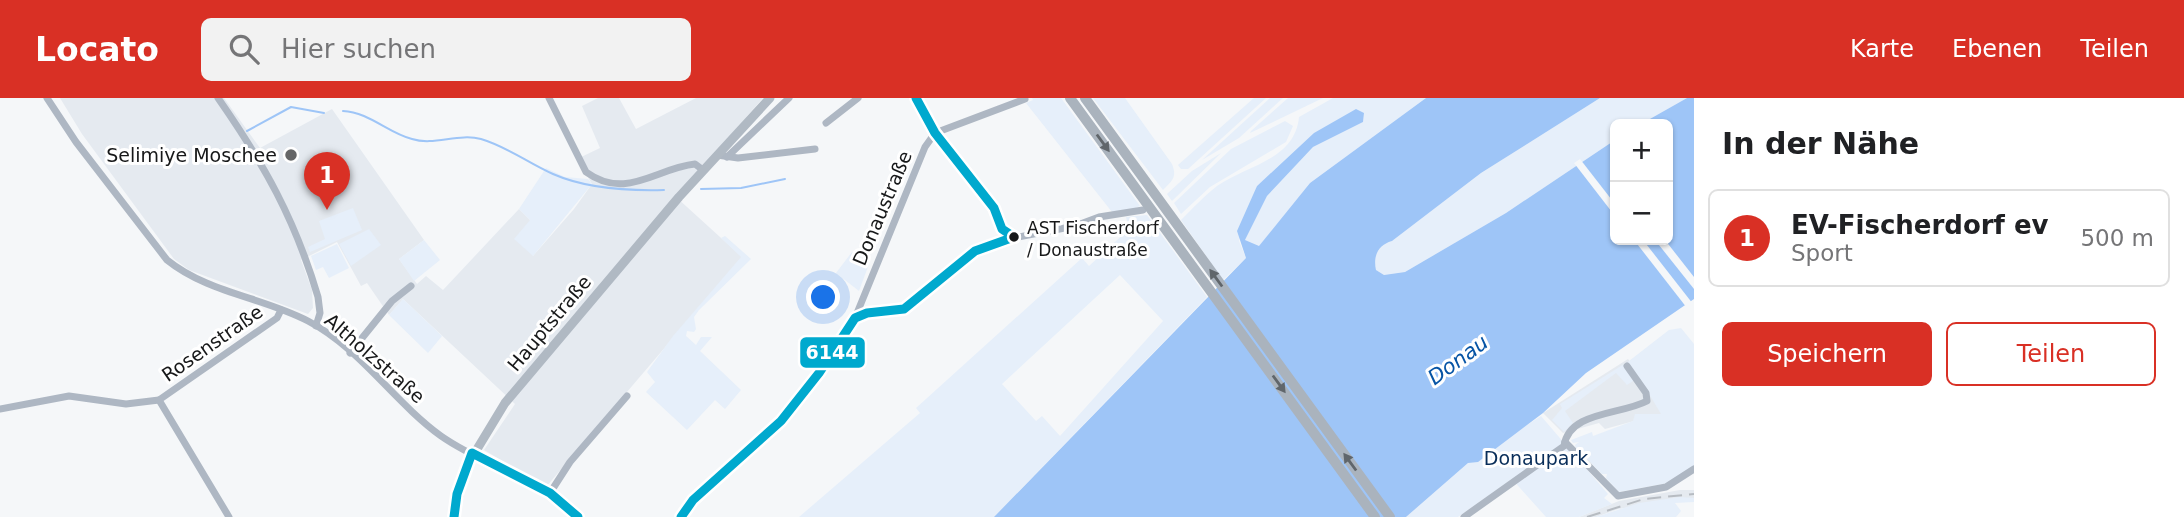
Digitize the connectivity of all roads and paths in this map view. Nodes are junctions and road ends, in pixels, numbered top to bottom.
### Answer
1 (47, 98) edge
2 (218, 98) edge
3 (548, 98) edge
4 (769, 98) edge
5 (789, 98) edge
6 (858, 98) edge
7 (916, 98) edge
8 (1070, 98) edge
9 (1085, 98) edge
10 (1025, 99) edge
11 (826, 123) dead end
12 (934, 134) junction
13 (815, 149) dead end
14 (717, 155) junction
15 (727, 157) junction
16 (703, 170) junction
17 (1140, 184) junction
18 (1143, 210) dead end
19 (1002, 229) junction
20 (1013, 237) junction
21 (993, 242) junction
22 (411, 286) dead end
23 (862, 297) junction
24 (281, 310) junction
25 (875, 312) junction
26 (855, 318) junction
27 (316, 326) junction
28 (350, 353) junction
29 (1627, 366) dead end
30 (627, 396) dead end
31 (159, 400) junction
32 (0, 409) edge
33 (1565, 442) junction
34 (472, 453) junction
35 (1694, 469) edge
36 (550, 493) junction
37 (229, 517) edge
38 (454, 517) edge
39 (578, 517) edge
40 (681, 517) edge
41 (1376, 517) edge
42 (1390, 517) edge
43 (1464, 517) edge

1 - 24 street, Altholzstraße
2 - 27 street
3 - 16 street
4 - 14 main road, Hauptstraße
5 - 15 street
6 - 11 street
7 - 12 street
8 -> 17 highway
9 - 17 highway
10 - 12 street
12 - 19 street, Donaustraße
12 - 23 street, Donaustraße
13 - 15 street
14 - 15 street
14 - 16 main road, Hauptstraße
16 - 34 main road, Hauptstraße
17 -> 41 highway
42 -> 17 highway
18 - 20 street
19 - 20 street, Donaustraße
19 - 21 street
20 - 21 street
21 - 25 street
22 - 28 street
23 - 25 street, Donaustraße
23 - 26 street, Donaustraße
24 - 27 street, Altholzstraße
24 - 31 street, Rosenstraße
25 - 26 street
26 - 40 street, Donaustraße
27 - 28 street, Altholzstraße
28 - 34 street, Altholzstraße
29 - 33 street
30 - 36 street
31 - 32 street, Rosenstraße
31 - 37 street, Rosenstraße
33 - 35 street
33 - 43 street
34 - 36 street
34 - 38 main road, Hauptstraße
36 - 39 street

